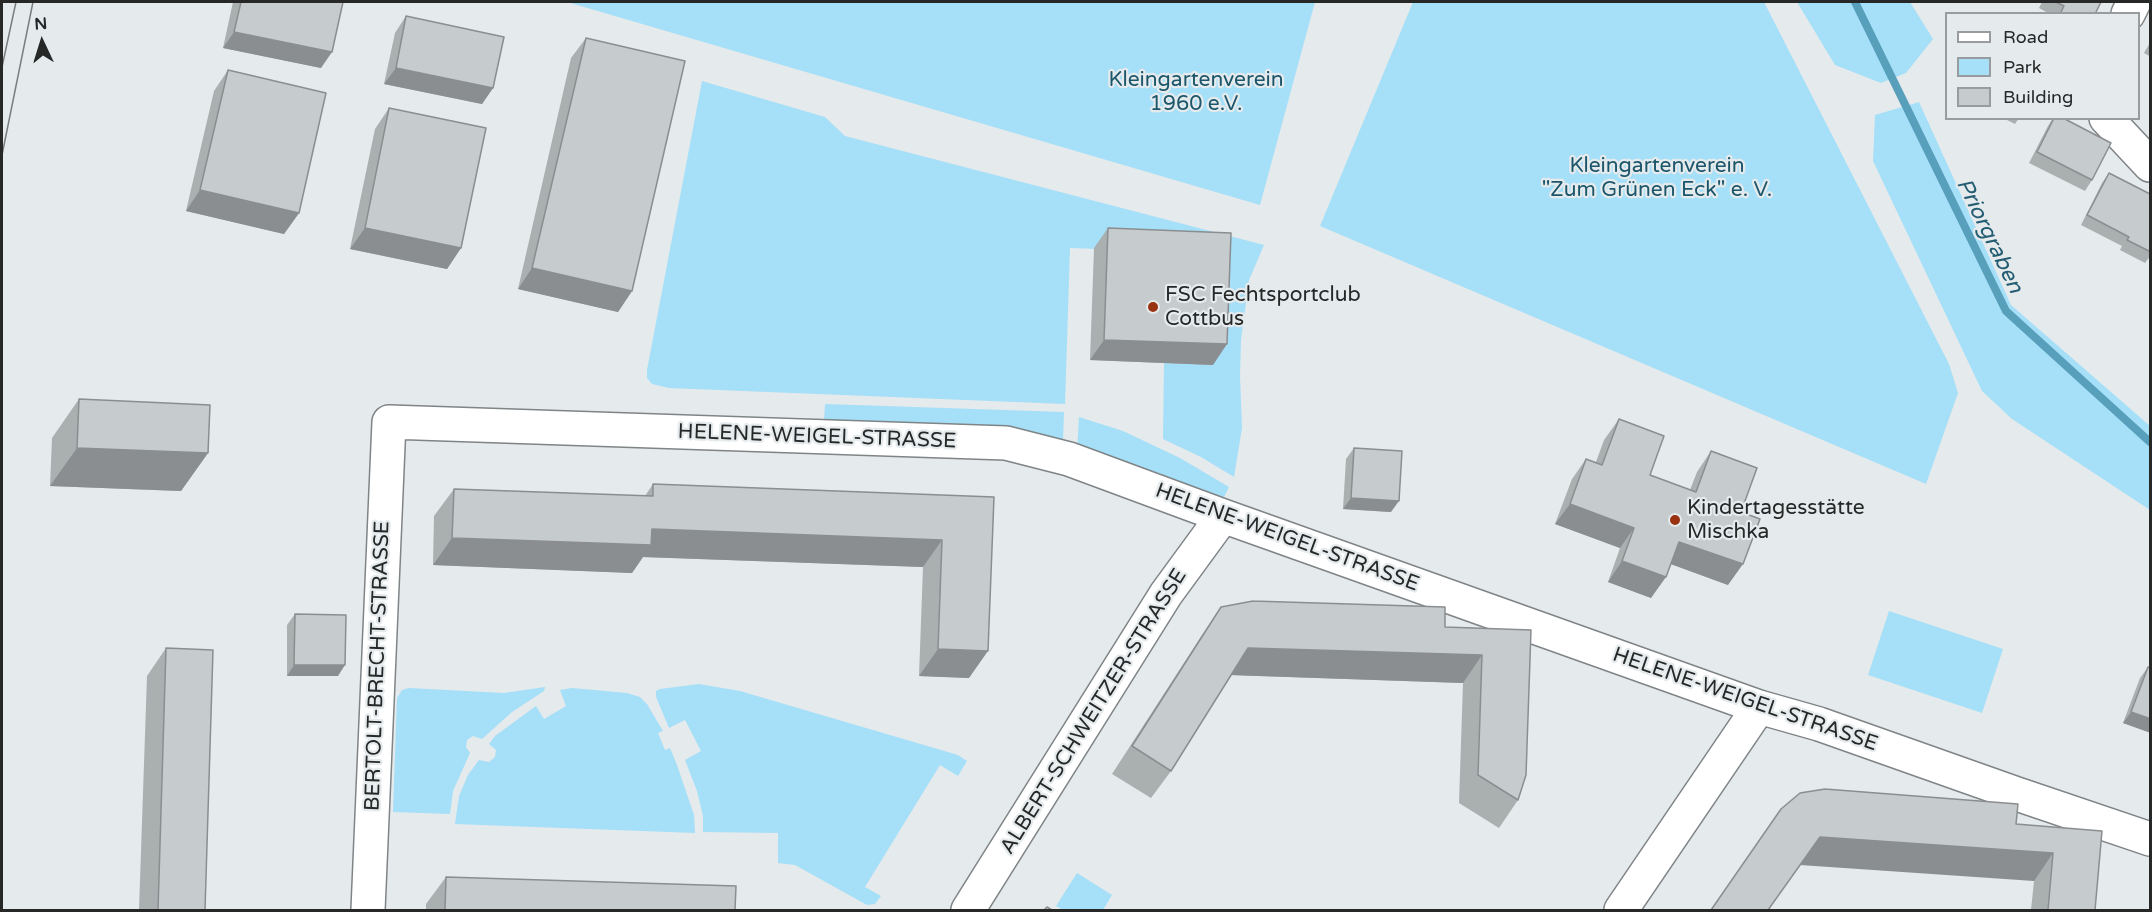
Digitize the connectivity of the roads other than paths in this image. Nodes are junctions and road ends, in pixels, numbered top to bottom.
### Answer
1 (2108, 120) edge
2 (2151, 165) edge
3 (389, 422) joint
4 (1223, 516) junction
5 (1759, 707) junction
6 (2151, 839) edge
7 (368, 910) edge
8 (968, 910) edge
9 (1621, 910) edge

1 - 2 street
3 - 4 street, HELENE-WEIGEL-STRASSE
3 - 7 street, BERTOLT-BRECHT-STRASSE
4 - 5 street, HELENE-WEIGEL-STRASSE
4 - 8 street, ALBERT-SCHWEITZER-STRASSE
5 - 6 street, HELENE-WEIGEL-STRASSE
5 - 9 street

